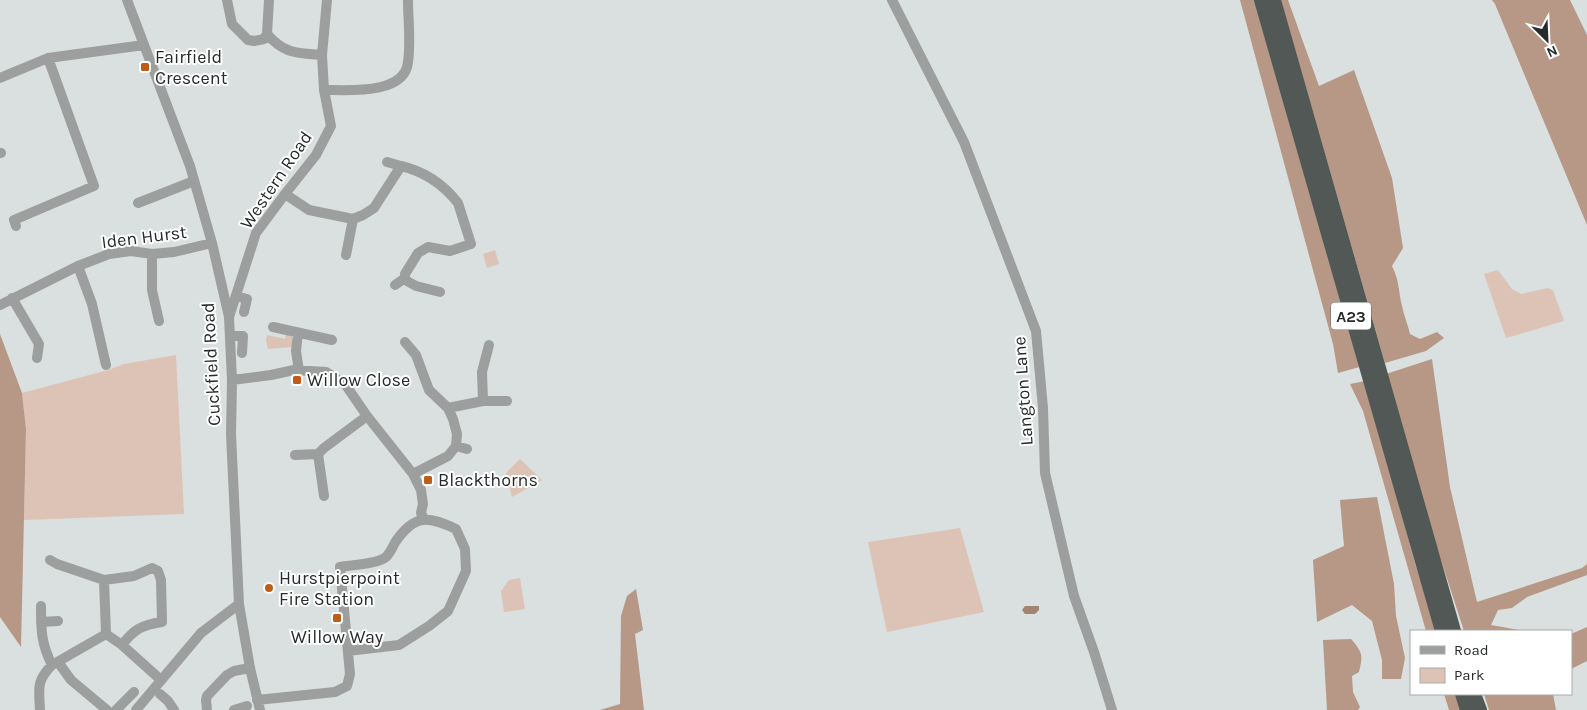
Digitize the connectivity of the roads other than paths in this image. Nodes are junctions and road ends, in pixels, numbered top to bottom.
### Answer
1 (127, 0) edge
2 (227, 0) edge
3 (268, 0) edge
4 (327, 0) edge
5 (408, 0) edge
6 (892, 0) edge
7 (1261, 0) edge
8 (1274, 0) edge
9 (267, 34) junction
10 (144, 45) junction
11 (322, 55) junction
12 (48, 58) junction
13 (0, 78) edge
14 (324, 90) junction
15 (387, 162) dead end
16 (401, 166) junction
17 (194, 181) junction
18 (285, 194) junction
19 (138, 203) dead end
20 (353, 219) junction
21 (16, 226) dead end
22 (212, 243) junction
23 (152, 254) junction
24 (346, 255) dead end
25 (78, 266) junction
26 (405, 278) junction
27 (395, 285) dead end
28 (438, 290) dead end
29 (236, 296) junction
30 (12, 298) junction
31 (0, 305) edge
32 (244, 312) dead end
33 (228, 317) junction
34 (159, 321) dead end
35 (273, 327) dead end
36 (298, 333) junction
37 (230, 336) junction
38 (332, 340) dead end
39 (405, 342) dead end
40 (488, 345) dead end
41 (242, 353) dead end
42 (37, 358) dead end
43 (106, 365) dead end
44 (299, 371) junction
45 (232, 380) junction
46 (507, 401) dead end
47 (483, 402) junction
48 (448, 408) junction
49 (367, 416) junction
50 (456, 446) junction
51 (467, 449) dead end
52 (318, 454) junction
53 (295, 455) dead end
54 (413, 474) junction
55 (324, 497) dead end
56 (424, 519) junction
57 (50, 560) dead end
58 (104, 580) junction
59 (239, 604) junction
60 (41, 606) dead end
61 (58, 621) dead end
62 (41, 622) junction
63 (1442, 630) edge
64 (1454, 630) edge
65 (106, 634) junction
66 (122, 645) junction
67 (348, 651) junction
68 (55, 663) junction
69 (250, 668) junction
70 (161, 680) junction
71 (134, 692) dead end
72 (160, 694) dead end
73 (1462, 695) edge
74 (1474, 695) edge
75 (259, 705) edge
76 (247, 706) dead end
77 (40, 710) edge
78 (107, 710) edge
79 (116, 710) edge
80 (136, 710) edge
81 (174, 710) edge
82 (207, 710) edge
83 (234, 710) edge
84 (1112, 710) edge
85 (1467, 710) edge
86 (1480, 710) edge

1 - 10 street, Cuckfield Road
2 - 9 street
3 - 9 street
4 - 11 street, Western Road
5 - 14 street
6 - 84 street, Langton Lane
7 - 63 highway, A23
8 - 64 highway, A23
9 - 11 street
10 - 12 street
10 - 17 street, Cuckfield Road
11 - 14 street, Western Road
12 - 13 street
12 - 21 street
14 - 18 street, Western Road
15 - 16 street
16 - 20 street
16 - 26 street
17 - 19 street
17 - 22 street, Cuckfield Road
18 - 20 street
18 - 29 street, Western Road
20 - 24 street
22 - 23 street, Iden Hurst
22 - 33 street, Cuckfield Road
23 - 25 street, Iden Hurst
23 - 34 street
25 - 30 street, Iden Hurst
25 - 43 street
26 - 27 street
26 - 28 street
29 - 32 street
29 - 33 street, Western Road
30 - 31 street, Iden Hurst
30 - 42 street
33 - 37 street, Cuckfield Road
35 - 36 street
36 - 38 street
36 - 44 street
37 - 41 street
37 - 45 street, Cuckfield Road
39 - 48 street
40 - 47 street
44 - 45 street
44 - 49 street
45 - 59 street, Cuckfield Road
46 - 47 street
47 - 48 street
48 - 50 street
49 - 52 street
49 - 54 street
50 - 51 street
50 - 54 street
52 - 53 street
52 - 55 street
54 - 56 street
56 - 67 street
56 - 67 street
57 - 58 street
58 - 65 street
58 - 66 street
59 - 69 street, Cuckfield Road
59 - 70 street
60 - 62 street
61 - 62 street
62 - 68 street
65 - 66 street
65 - 68 street
66 - 70 street
67 - 75 street
68 - 77 street
68 - 78 street
69 - 75 street, Cuckfield Road
69 - 82 street
70 - 80 street
71 - 79 street
72 - 81 street
73 - 85 highway
74 - 86 highway
76 - 83 street

